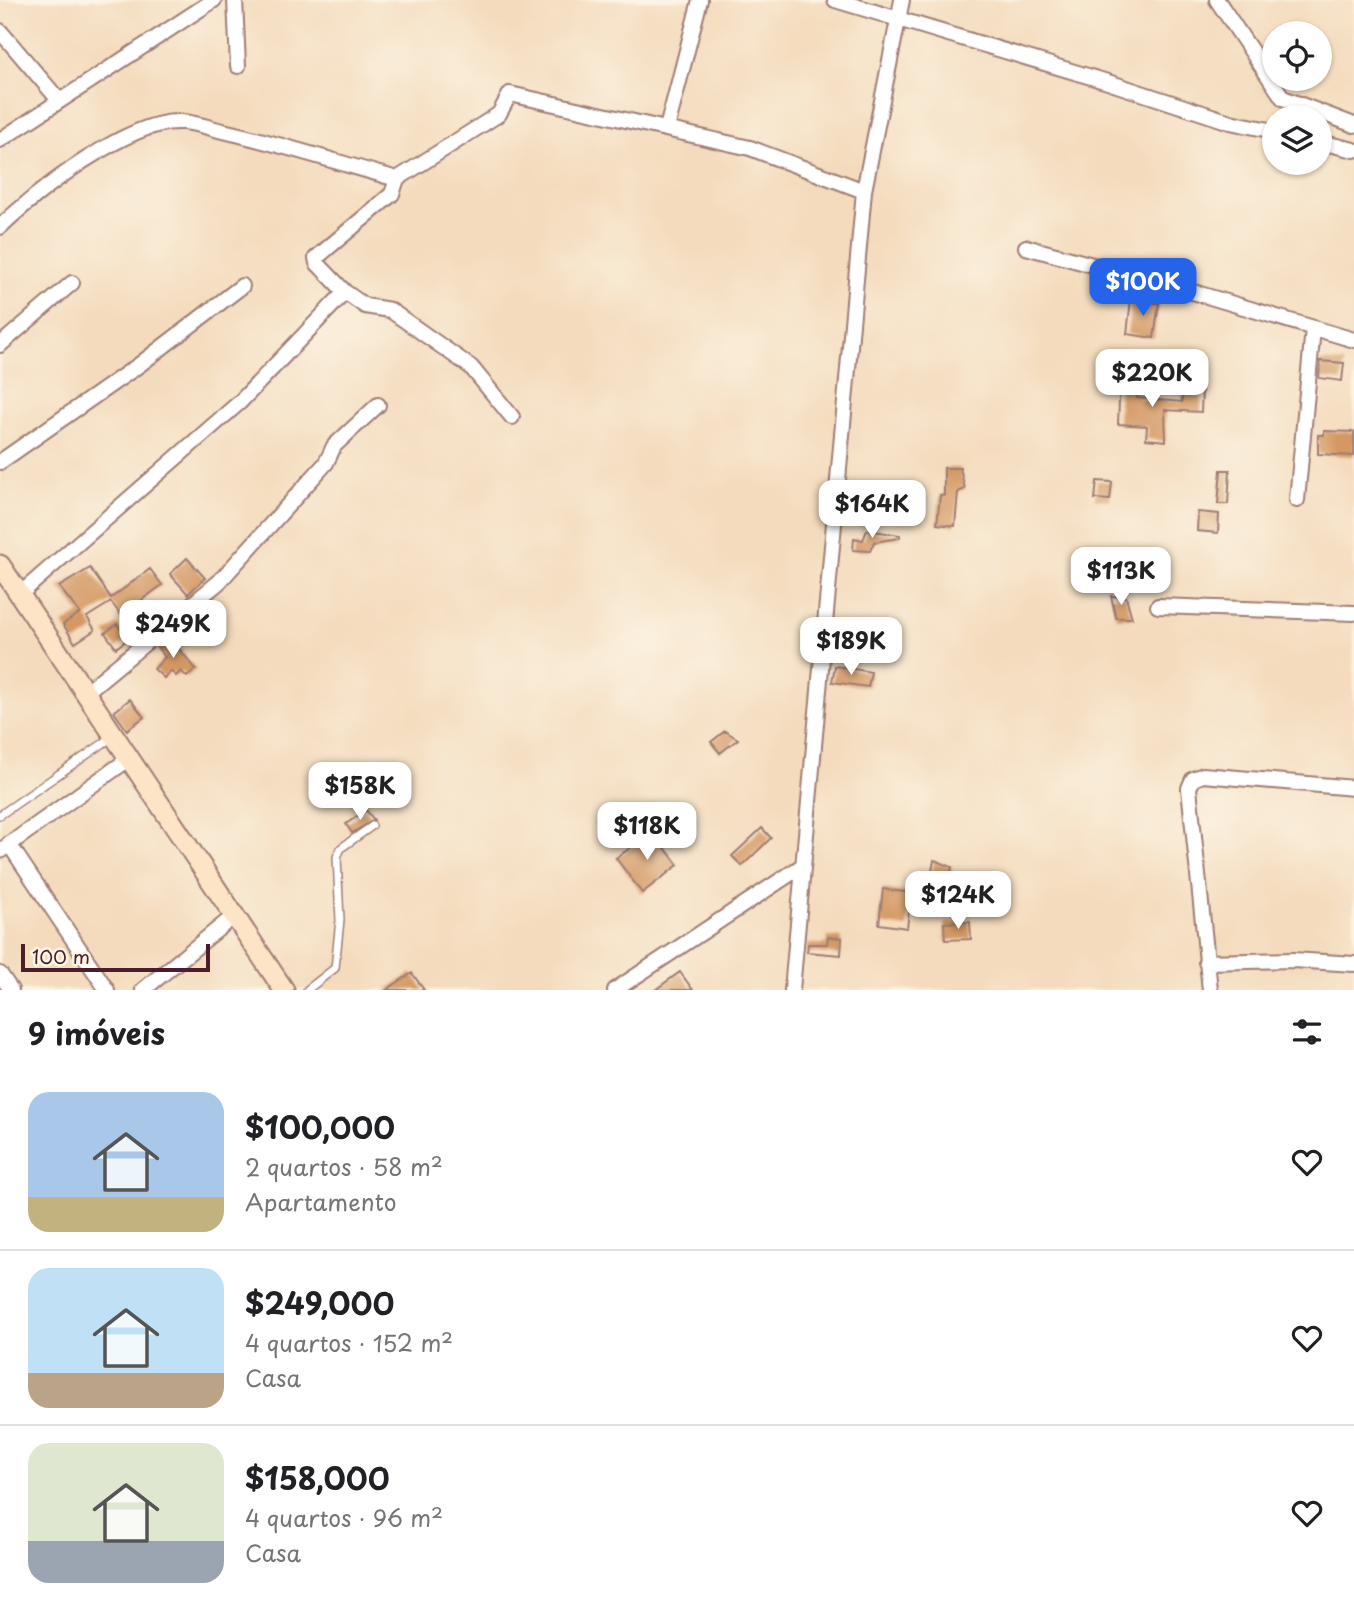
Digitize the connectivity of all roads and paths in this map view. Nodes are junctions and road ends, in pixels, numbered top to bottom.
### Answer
1 (214, 0) edge
2 (235, 0) edge
3 (700, 0) edge
4 (835, 0) edge
5 (902, 0) edge
6 (1217, 0) edge
7 (897, 18) junction
8 (0, 31) edge
9 (238, 66) dead end
10 (58, 99) junction
11 (1353, 124) edge
12 (667, 128) junction
13 (1262, 129) edge
14 (0, 140) edge
15 (1332, 145) edge
16 (1354, 150) edge
17 (397, 179) junction
18 (864, 191) junction
19 (0, 227) edge
20 (1026, 247) dead end
21 (72, 283) dead end
22 (242, 286) dead end
23 (345, 292) junction
24 (1313, 328) junction
25 (1354, 340) edge
26 (0, 345) edge
27 (378, 405) dead end
28 (512, 417) dead end
29 (0, 462) edge
30 (1297, 500) dead end
31 (0, 565) edge
32 (20, 594) junction
33 (1158, 606) dead end
34 (1354, 613) edge
35 (86, 692) junction
36 (115, 735) junction
37 (130, 758) junction
38 (1354, 788) edge
39 (0, 814) edge
40 (372, 826) dead end
41 (4, 848) edge
42 (802, 866) junction
43 (233, 916) junction
44 (1206, 962) junction
45 (1354, 964) edge
46 (0, 974) edge
47 (11, 990) edge
48 (107, 990) edge
49 (142, 990) edge
50 (284, 990) edge
51 (307, 990) edge
52 (615, 990) edge
53 (792, 990) edge
54 (1210, 990) edge

1 - 10 street
2 - 9 street
3 - 12 street
4 - 7 street
5 - 7 street
6 - 11 street
7 - 13 street
7 - 18 street
8 - 10 street
10 - 14 street
12 - 17 street
12 - 18 street
15 - 16 street
17 - 19 street
17 - 23 street
18 - 42 street
20 - 24 street
21 - 26 street
22 - 29 street
23 - 28 street
23 - 32 street
24 - 25 street
24 - 30 street
27 - 35 street
31 - 32 main road
32 - 35 main road
33 - 34 street
35 - 36 main road
36 - 37 main road
36 - 39 lane
37 - 41 street
37 - 43 main road
38 - 44 street
40 - 51 lane
41 - 48 street
42 - 52 street
42 - 53 street
43 - 49 street
43 - 50 main road
44 - 45 street
44 - 54 street
46 - 47 street

